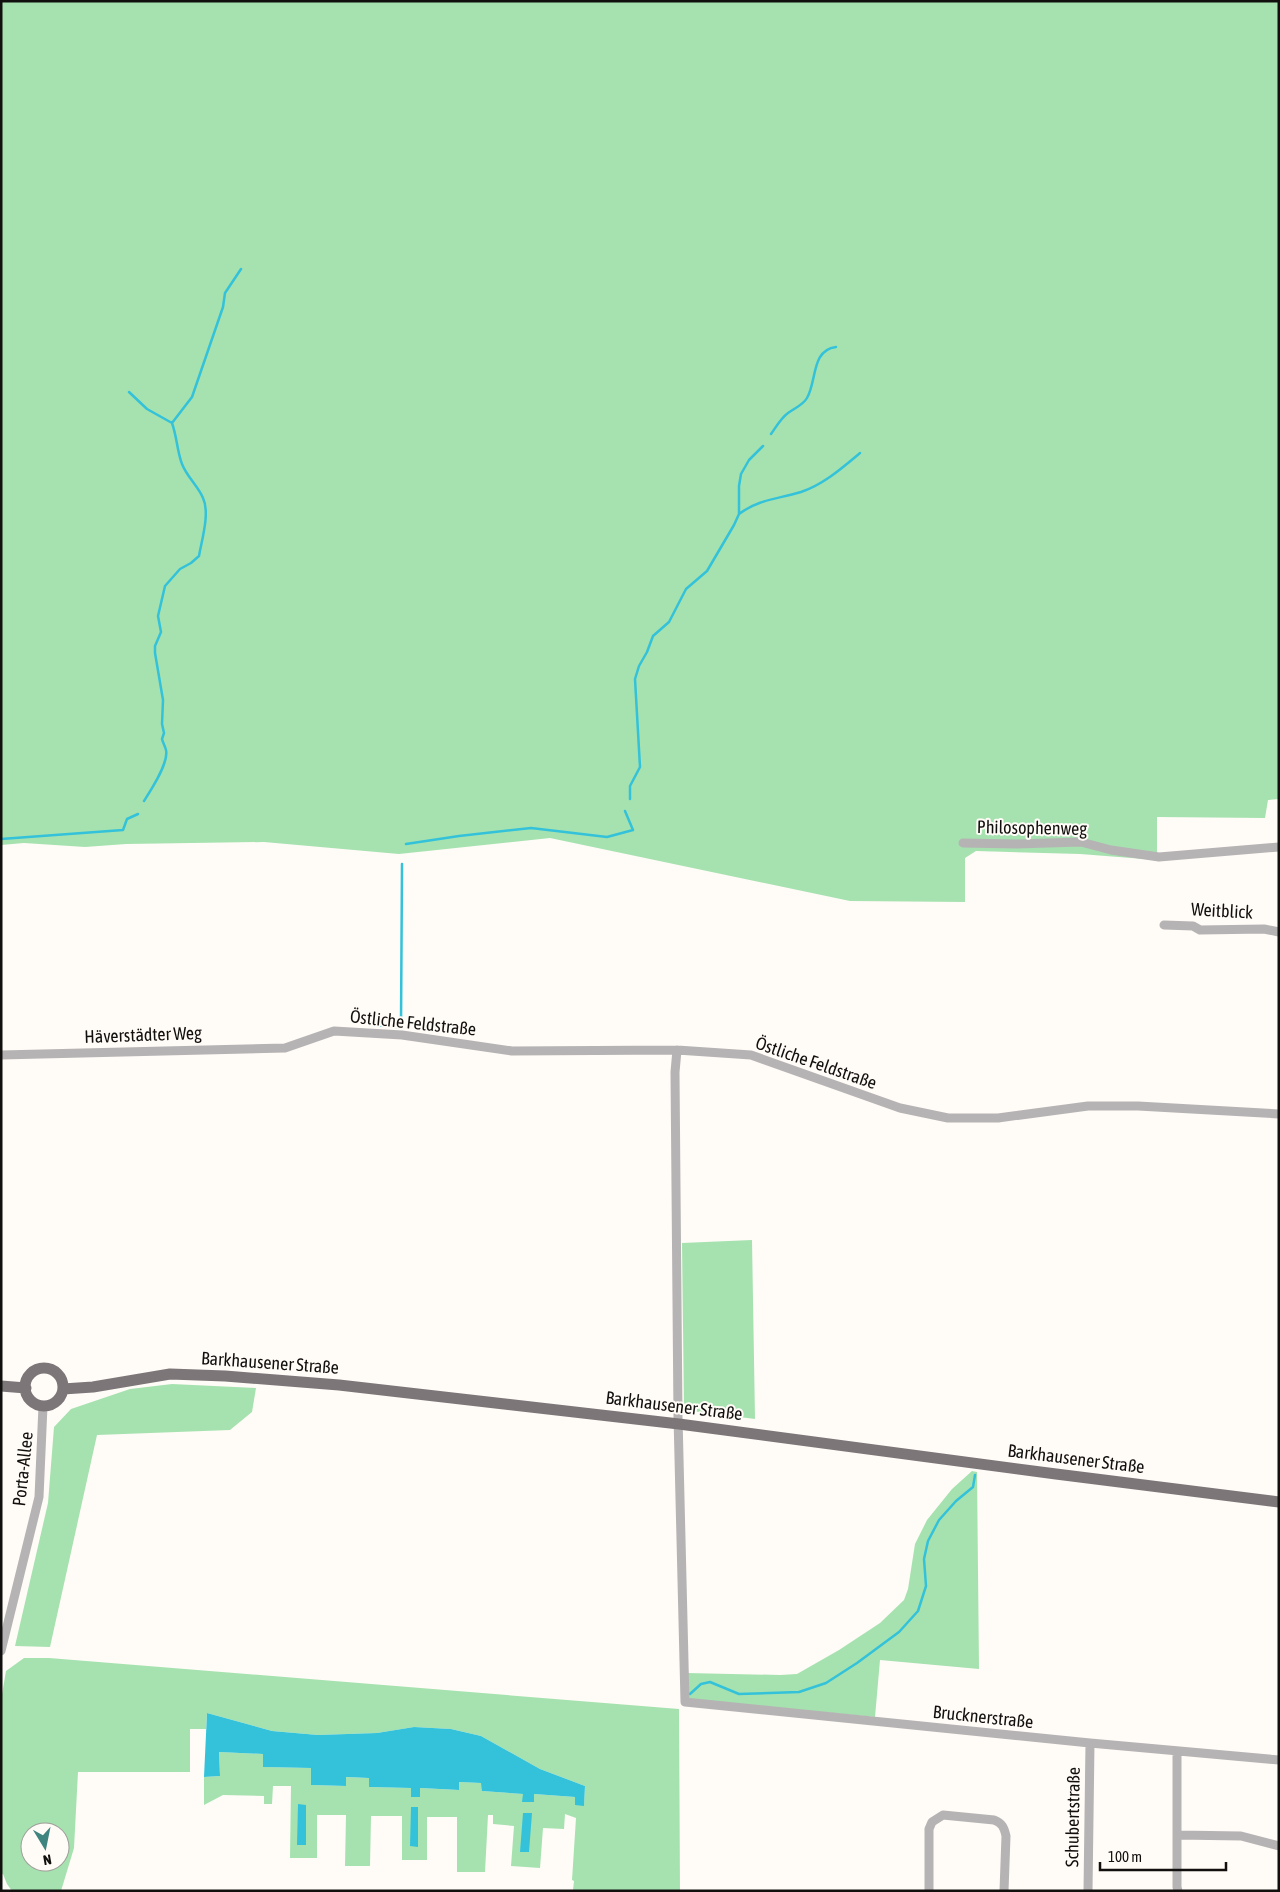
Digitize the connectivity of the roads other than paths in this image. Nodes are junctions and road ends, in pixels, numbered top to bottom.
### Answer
1 (963, 843) dead end
2 (1279, 847) edge
3 (1164, 924) dead end
4 (1279, 932) edge
5 (285, 1048) joint
6 (677, 1050) junction
7 (1, 1055) edge
8 (1279, 1114) edge
9 (1, 1386) edge
10 (26, 1388) junction
11 (63, 1389) junction
12 (44, 1406) junction
13 (679, 1424) junction
14 (1279, 1502) edge
15 (1, 1651) edge
16 (1090, 1744) junction
17 (1177, 1751) junction
18 (1279, 1760) edge
19 (1178, 1835) junction
20 (1279, 1846) edge
21 (929, 1891) edge
22 (1004, 1891) edge
23 (1088, 1891) edge
24 (1178, 1891) edge

1 - 2 street, Philosophenweg
3 - 4 street, Weitblick
5 - 6 street, Östliche Feldstraße
5 - 7 street, Häverstädter Weg
6 - 8 street, Östliche Feldstraße
6 - 13 street
9 - 10 main road
10 - 11 main road
10 - 12 main road
11 - 12 main road
11 - 13 main road, Barkhausener Straße
12 - 15 street, Porta-Allee
13 - 14 main road, Barkhausener Straße
13 - 16 street, Brucknerstraße
16 - 17 street, Brucknerstraße
16 - 23 street, Schubertstraße
17 - 18 street, Brucknerstraße
17 - 19 street
19 - 20 street
19 - 24 street
21 - 22 street

